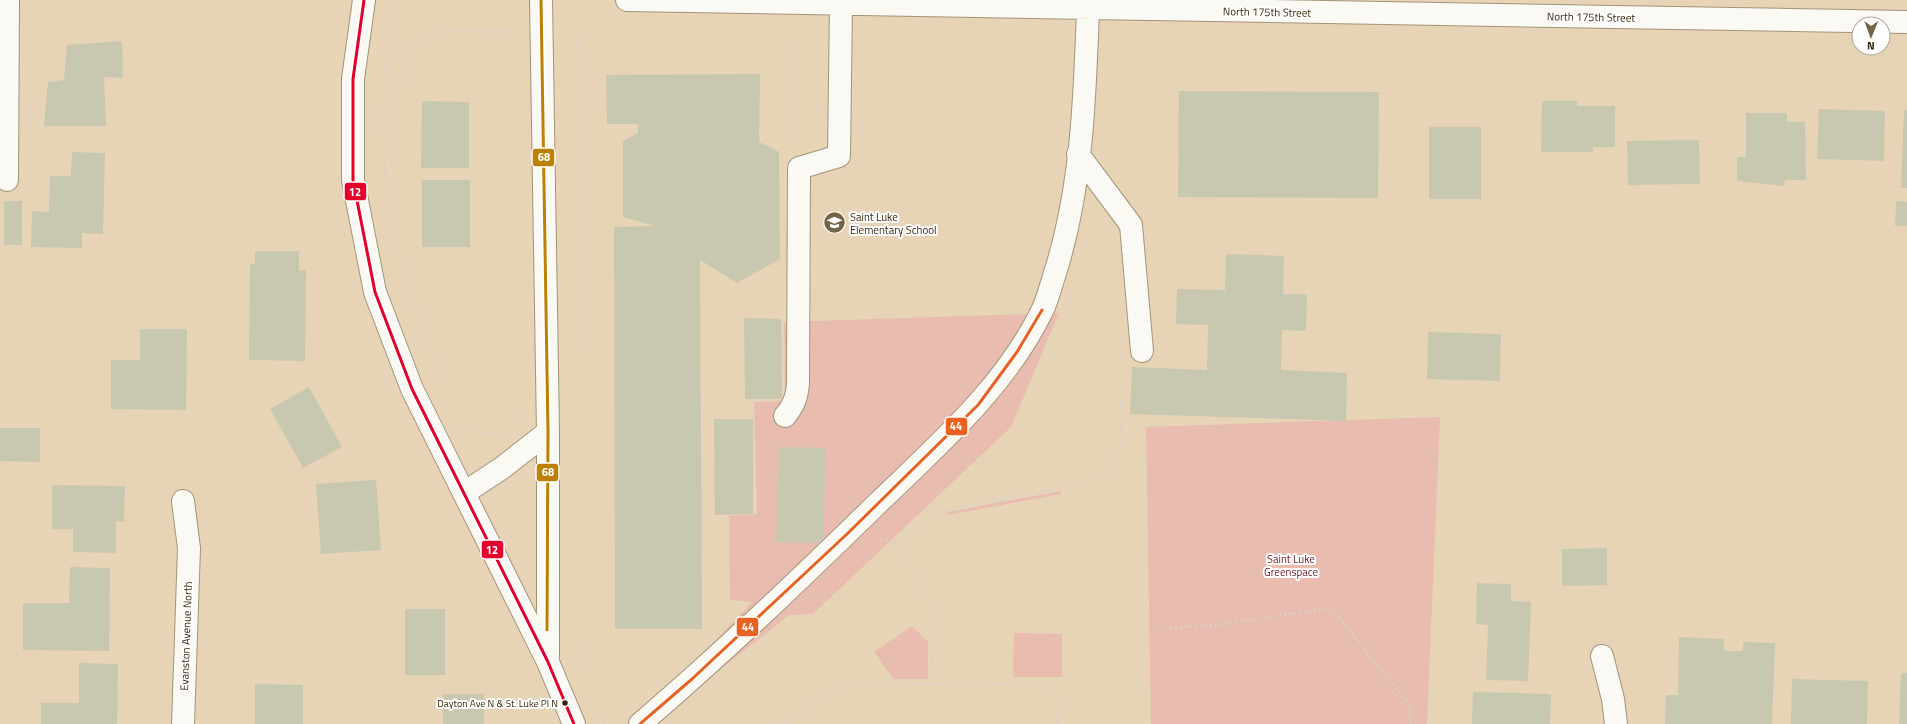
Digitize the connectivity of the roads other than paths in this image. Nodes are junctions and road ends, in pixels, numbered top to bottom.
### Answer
1 (8, 0) edge
2 (364, 0) edge
3 (541, 0) edge
4 (627, 0) edge
5 (841, 4) junction
6 (1088, 8) junction
7 (1633, 9) edge
8 (1907, 22) edge
9 (1078, 154) junction
10 (7, 180) dead end
11 (1142, 351) road end
12 (785, 416) dead end
13 (548, 432) junction
14 (464, 493) junction
15 (183, 501) dead end
16 (1602, 656) dead end
17 (548, 662) junction
18 (183, 724) edge
19 (574, 724) edge
20 (640, 724) edge
21 (1616, 724) edge

1 - 10 street
2 - 14 street
3 - 13 street
4 - 5 street, North 175th Street
5 - 6 street, North 175th Street
5 - 12 street
6 - 7 street, North 175th Street
6 - 9 street
7 - 8 street, North 175th Street
9 - 11 street
9 - 20 street
13 - 14 street
13 - 17 street
14 - 17 street
15 - 18 street, Evanston Avenue North
16 - 21 street
17 - 19 street

